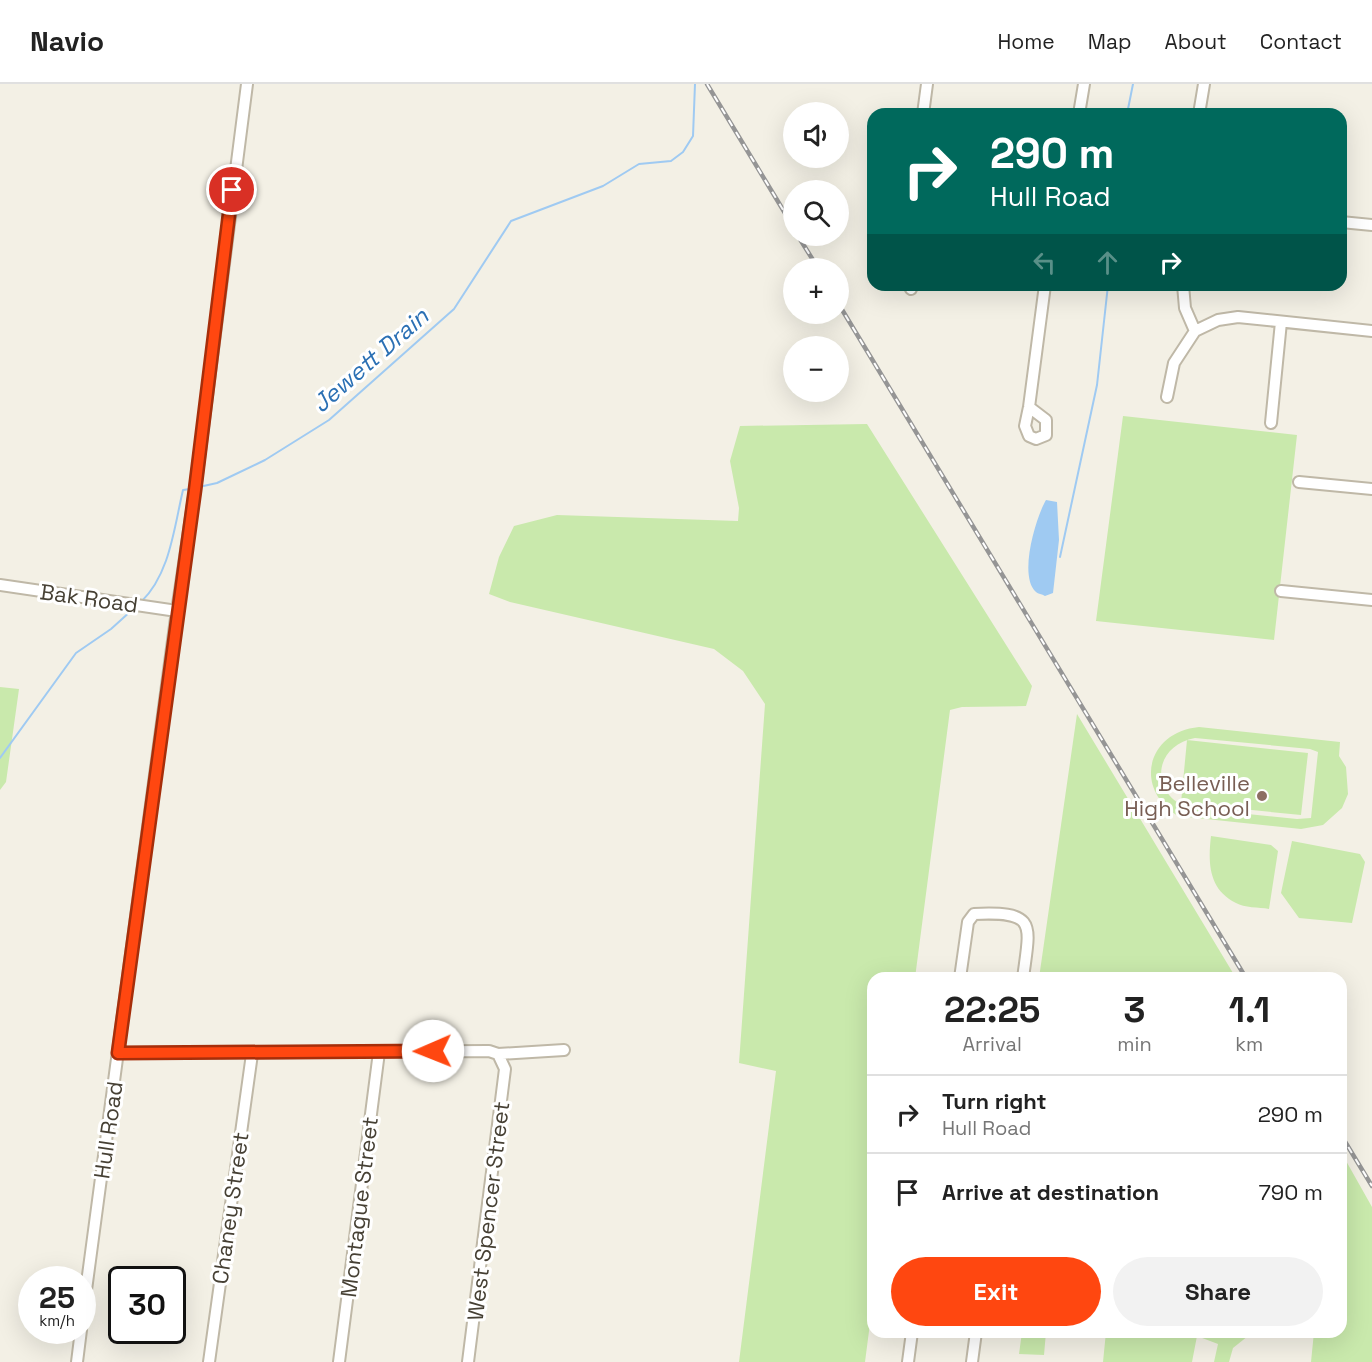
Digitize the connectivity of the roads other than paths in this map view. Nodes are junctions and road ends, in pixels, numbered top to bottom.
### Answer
1 (247, 84) edge
2 (927, 84) edge
3 (1084, 84) edge
4 (1204, 84) edge
5 (924, 108) edge
6 (1080, 108) edge
7 (1201, 108) edge
8 (1347, 223) edge
9 (1372, 225) edge
10 (1044, 291) edge
11 (1184, 291) edge
12 (1281, 322) junction
13 (1195, 331) junction
14 (1372, 331) edge
15 (1167, 397) dead end
16 (1029, 407) dead end
17 (1271, 423) dead end
18 (1299, 482) dead end
19 (1372, 489) edge
20 (0, 585) edge
21 (1281, 591) dead end
22 (1372, 600) edge
23 (177, 611) junction
24 (961, 972) edge
25 (1024, 972) edge
26 (564, 1050) dead end
27 (380, 1052) junction
28 (118, 1053) junction
29 (252, 1054) junction
30 (501, 1057) junction
31 (89, 1266) edge
32 (911, 1338) edge
33 (975, 1338) edge
34 (79, 1344) edge
35 (77, 1362) edge
36 (209, 1362) edge
37 (339, 1362) edge
38 (468, 1362) edge
39 (908, 1362) edge
40 (972, 1362) edge

1 - 23 street, Hull Road
2 - 5 street
3 - 6 street
4 - 7 street
8 - 9 street
10 - 16 street
11 - 13 street
12 - 13 street
12 - 14 street
12 - 17 street
13 - 15 street
18 - 19 street
20 - 23 street, Bak Road
21 - 22 street
23 - 28 street, Hull Road
24 - 25 street
26 - 30 street
27 - 29 street
27 - 30 street
27 - 37 street, Montague Street
28 - 29 street
28 - 31 street, Hull Road
29 - 36 street, Chaney Street
30 - 38 street, West Spencer Street
32 - 39 street
33 - 40 street
34 - 35 street

